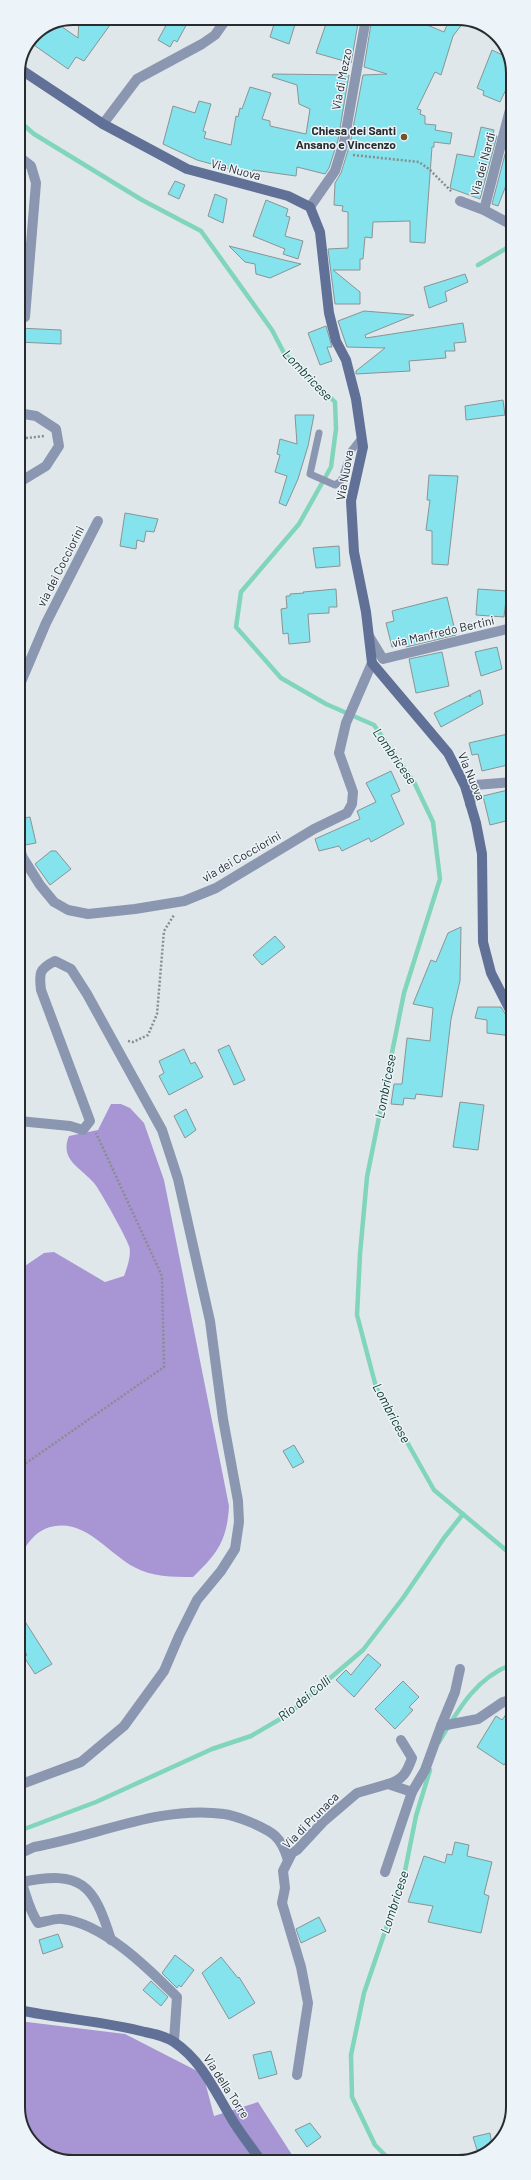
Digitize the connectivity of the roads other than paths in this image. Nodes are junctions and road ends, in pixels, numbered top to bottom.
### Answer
1 (222, 25) edge
2 (365, 25) edge
3 (25, 72) edge
4 (103, 124) junction
5 (506, 125) edge
6 (25, 161) edge
7 (460, 201) road end
8 (310, 207) junction
9 (484, 210) junction
10 (506, 221) edge
11 (25, 317) dead end
12 (25, 414) edge
13 (319, 433) dead end
14 (362, 438) junction
15 (25, 480) edge
16 (98, 521) dead end
17 (506, 629) edge
18 (369, 636) junction
19 (372, 663) junction
20 (25, 672) edge
21 (506, 782) edge
22 (470, 804) junction
23 (25, 861) edge
24 (506, 1002) edge
25 (25, 1122) edge
26 (460, 1669) dead end
27 (506, 1701) edge
28 (441, 1726) junction
29 (400, 1740) dead end
30 (25, 1783) edge
31 (388, 1784) junction
32 (412, 1792) junction
33 (25, 1851) edge
34 (288, 1860) junction
35 (385, 1872) dead end
36 (25, 1879) edge
37 (25, 1896) edge
38 (111, 1940) junction
39 (25, 2011) edge
40 (174, 2041) junction
41 (297, 2075) dead end
42 (257, 2155) edge

1 - 4 street
2 - 8 street, Via di Mezzo
3 - 4 street, Via Nuova
4 - 8 street, Via Nuova
5 - 9 street, Via dei Nardi
6 - 11 street
7 - 9 street
8 - 14 street, Via Nuova
9 - 10 street
12 - 15 street
13 - 14 lane
14 - 18 street, Via Nuova
16 - 20 street, via dei Cocciorini
17 - 18 street, via Manfredo Bertini
18 - 19 street, Via Nuova
19 - 22 street, Via Nuova
19 - 23 street, via dei Cocciorini
21 - 22 street
22 - 24 street, Via Nuova
25 - 30 street
26 - 28 street
27 - 28 street
28 - 32 street
29 - 31 street, Via di Prunaca
31 - 32 street
31 - 34 street, Via di Prunaca
32 - 35 street
33 - 34 street, Via di Prunaca
34 - 41 street, Via di Prunaca
36 - 38 street
37 - 38 street
38 - 40 street
39 - 40 street, Via della Torre
40 - 42 street, Via della Torre

